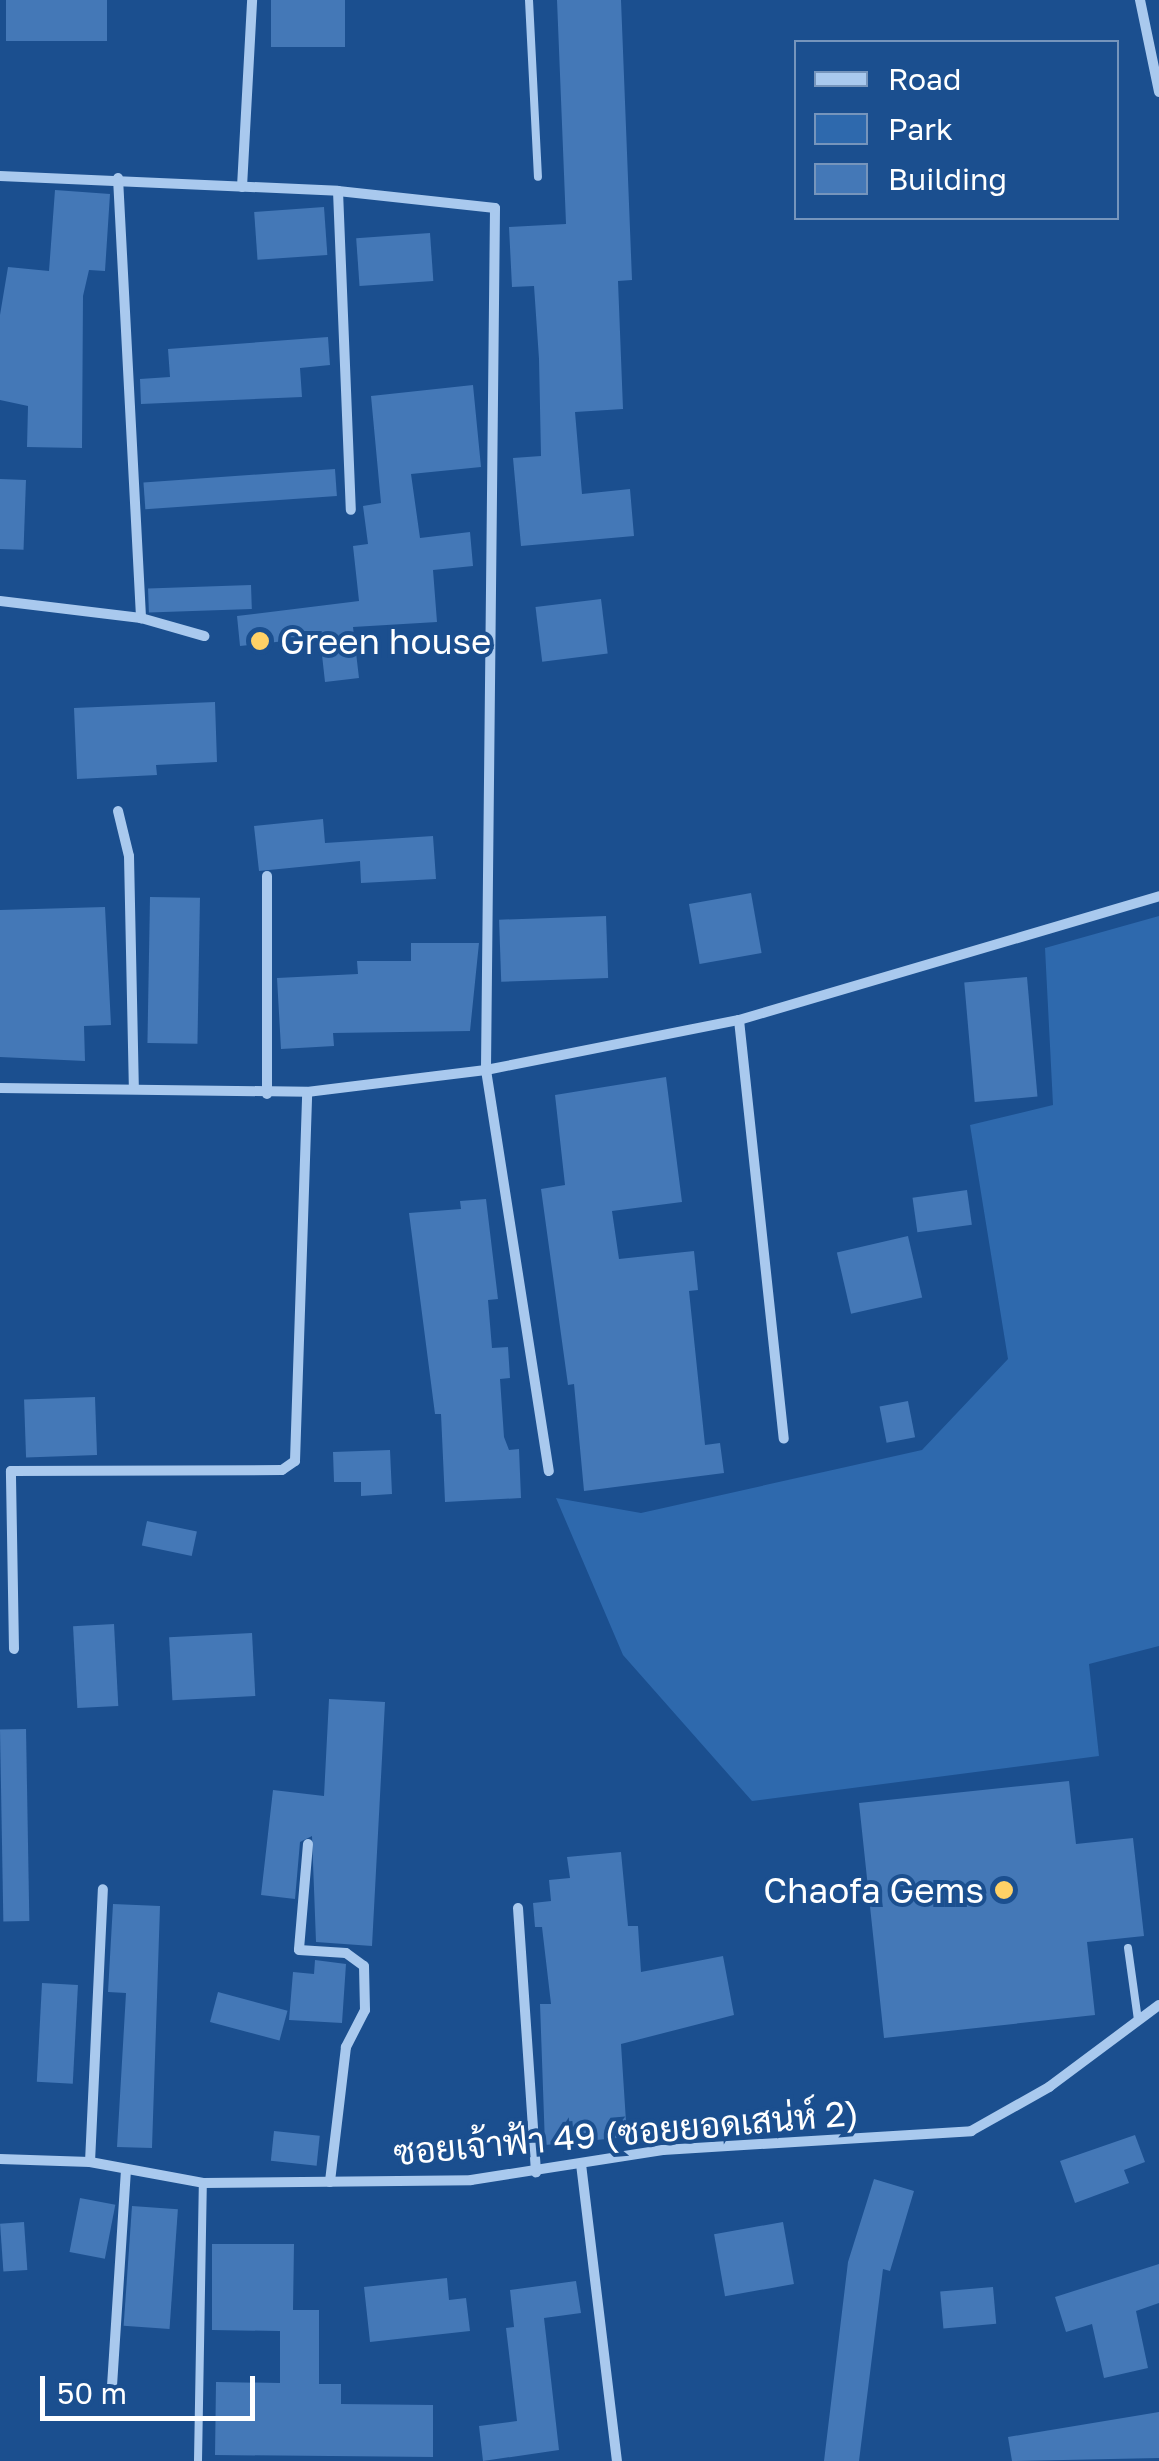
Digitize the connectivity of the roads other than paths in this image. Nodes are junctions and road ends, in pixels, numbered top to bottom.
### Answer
1 (252, 0) edge
2 (529, 0) edge
3 (1140, 0) edge
4 (1159, 92) edge
5 (0, 176) edge
6 (538, 177) dead end
7 (118, 178) junction
8 (242, 188) junction
9 (338, 191) junction
10 (351, 510) dead end
11 (0, 601) edge
12 (141, 618) junction
13 (204, 636) dead end
14 (118, 810) dead end
15 (267, 876) dead end
16 (1159, 896) edge
17 (739, 1020) junction
18 (486, 1070) junction
19 (134, 1086) junction
20 (0, 1088) edge
21 (307, 1092) junction
22 (267, 1094) junction
23 (784, 1438) dead end
24 (549, 1471) dead end
25 (14, 1650) dead end
26 (308, 1844) dead end
27 (102, 1889) dead end
28 (518, 1908) dead end
29 (1128, 1948) dead end
30 (1159, 2004) edge
31 (1138, 2020) junction
32 (0, 2158) edge
33 (90, 2162) junction
34 (582, 2164) junction
35 (126, 2170) junction
36 (536, 2172) junction
37 (330, 2182) junction
38 (203, 2184) junction
39 (112, 2386) dead end
40 (198, 2461) edge
41 (617, 2461) edge

1 - 8 street
2 - 6 lane
3 - 4 street
5 - 7 street
7 - 8 street
7 - 12 street
8 - 9 street
9 - 10 street
9 - 18 street
11 - 12 street
12 - 13 street
14 - 19 street
15 - 22 street
16 - 17 street
17 - 18 street
17 - 23 street
18 - 21 street
18 - 24 street
19 - 20 street
19 - 22 street
21 - 22 street
21 - 25 street
26 - 37 street
27 - 33 street
28 - 36 street
29 - 31 lane
30 - 31 street, ซอยเจ้าฟ้า 49 (ซอยยอดเสน่ห์ 2)
31 - 34 street, ซอยเจ้าฟ้า 49 (ซอยยอดเสน่ห์ 2)
32 - 33 street, ซอยเจ้าฟ้า 49 (ซอยยอดเสน่ห์ 2)
33 - 35 street, ซอยเจ้าฟ้า 49 (ซอยยอดเสน่ห์ 2)
34 - 36 street, ซอยเจ้าฟ้า 49 (ซอยยอดเสน่ห์ 2)
34 - 41 street
35 - 38 street, ซอยเจ้าฟ้า 49 (ซอยยอดเสน่ห์ 2)
35 - 39 street
36 - 37 street, ซอยเจ้าฟ้า 49 (ซอยยอดเสน่ห์ 2)
37 - 38 street, ซอยเจ้าฟ้า 49 (ซอยยอดเสน่ห์ 2)
38 - 40 lane

